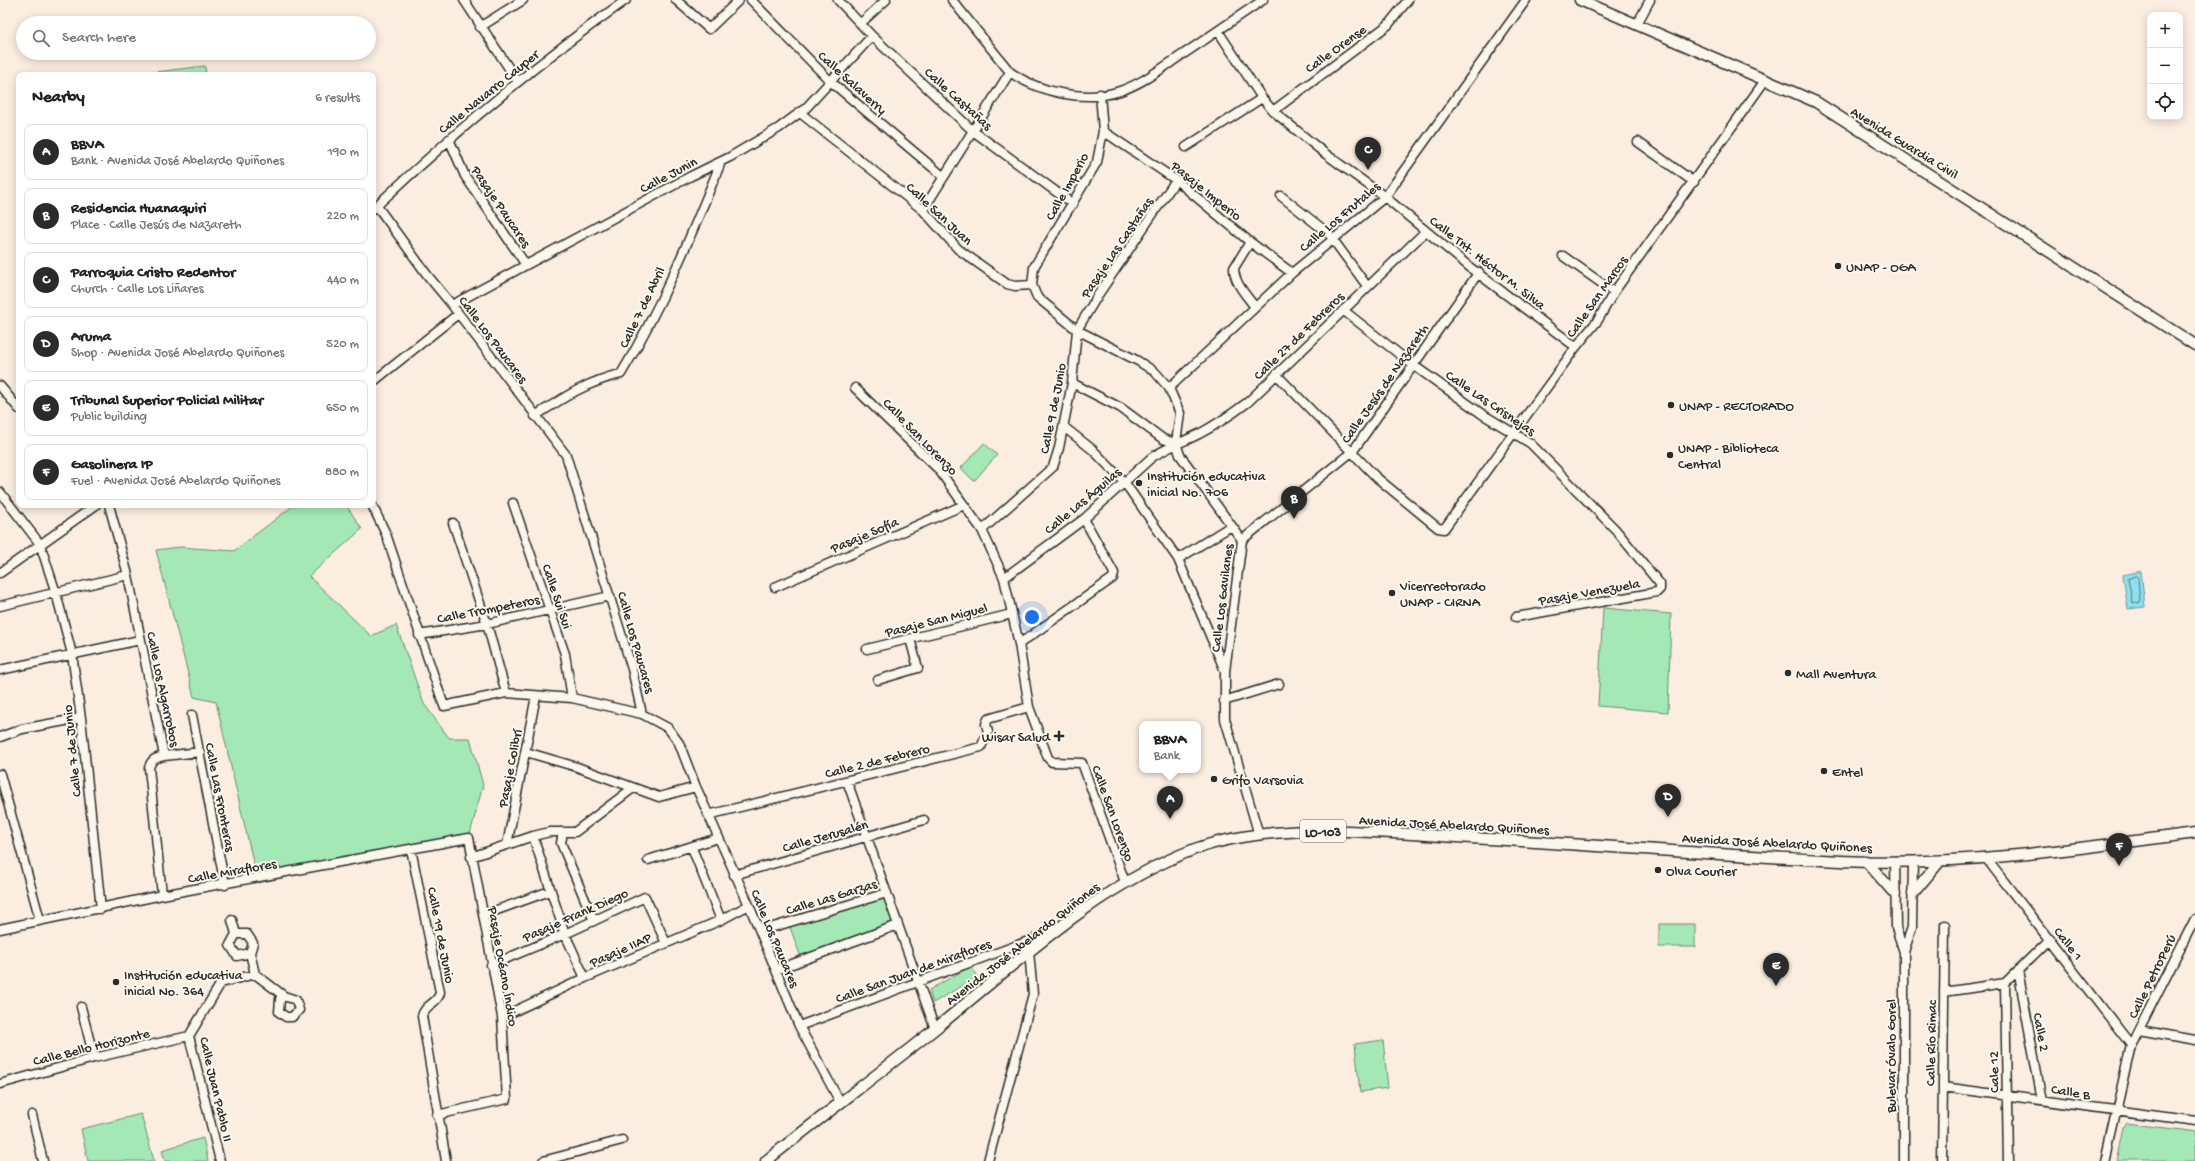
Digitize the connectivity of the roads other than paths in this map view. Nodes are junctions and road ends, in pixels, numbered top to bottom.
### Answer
1 (464, 0) edge
2 (523, 0) edge
3 (626, 0) edge
4 (676, 0) edge
5 (739, 0) edge
6 (751, 0) edge
7 (838, 0) edge
8 (886, 0) edge
9 (952, 0) edge
10 (1263, 0) edge
11 (1408, 0) edge
12 (1526, 0) edge
13 (1580, 0) edge
14 (1650, 0) edge
15 (860, 23) junction
16 (1637, 24) junction
17 (480, 27) junction
18 (1218, 31) junction
19 (872, 36) junction
20 (1010, 72) junction
21 (1766, 79) junction
22 (830, 81) junction
23 (518, 82) junction
24 (1100, 94) junction
25 (1262, 98) junction
26 (1273, 111) junction
27 (799, 112) junction
28 (973, 131) junction
29 (1103, 131) junction
30 (449, 139) junction
31 (1638, 142) dead end
32 (1186, 147) dead end
33 (721, 162) junction
34 (944, 177) junction
35 (1176, 180) junction
36 (1694, 182) junction
37 (1281, 196) dead end
38 (1385, 197) junction
39 (1073, 204) junction
40 (376, 207) edge
41 (376, 209) edge
42 (923, 210) junction
43 (1426, 231) junction
44 (1332, 239) junction
45 (1250, 242) junction
46 (1563, 256) dead end
47 (526, 265) junction
48 (1479, 272) junction
49 (1292, 273) junction
50 (1032, 285) junction
51 (1367, 286) junction
52 (1614, 292) junction
53 (452, 305) junction
54 (1255, 307) junction
55 (1343, 310) junction
56 (458, 314) junction
57 (1077, 330) junction
58 (2195, 345) edge
59 (1576, 346) junction
60 (1413, 365) junction
61 (1276, 374) junction
62 (376, 380) edge
63 (1072, 383) junction
64 (0, 386) edge
65 (855, 388) dead end
66 (1169, 388) junction
67 (16, 406) edge
68 (536, 416) junction
69 (1064, 427) junction
70 (1515, 433) junction
71 (1176, 443) junction
72 (1353, 451) junction
73 (1126, 483) junction
74 (0, 492) edge
75 (514, 503) dead end
76 (964, 505) junction
77 (92, 508) edge
78 (110, 508) edge
79 (373, 508) edge
80 (1084, 519) junction
81 (453, 523) dead end
82 (1231, 526) junction
83 (982, 530) junction
84 (1242, 540) junction
85 (40, 544) junction
86 (1178, 559) junction
87 (0, 573) edge
88 (128, 575) junction
89 (1004, 578) junction
90 (1660, 584) joint
91 (775, 587) dead end
92 (56, 593) junction
93 (610, 596) junction
94 (0, 606) edge
95 (549, 609) junction
96 (1012, 614) junction
97 (1516, 617) dead end
98 (487, 624) junction
99 (418, 635) junction
100 (910, 639) junction
101 (140, 640) junction
102 (1019, 644) junction
103 (867, 649) dead end
104 (72, 654) junction
105 (0, 670) edge
106 (1225, 671) junction
107 (878, 680) dead end
108 (1278, 684) dead end
109 (506, 693) junction
110 (536, 696) junction
111 (572, 698) junction
112 (1224, 701) junction
113 (1029, 707) junction
114 (642, 714) junction
115 (192, 715) dead end
116 (81, 718) junction
117 (0, 737) edge
118 (200, 752) junction
119 (526, 752) junction
120 (164, 756) junction
121 (0, 774) edge
122 (847, 781) junction
123 (696, 787) junction
124 (633, 788) junction
125 (708, 815) junction
126 (924, 820) dead end
127 (563, 832) junction
128 (1259, 834) junction
129 (2195, 834) edge
130 (533, 836) junction
131 (867, 836) junction
132 (469, 838) joint
133 (718, 838) junction
134 (507, 845) junction
135 (692, 848) junction
136 (412, 849) junction
137 (471, 857) junction
138 (1985, 857) junction
139 (648, 860) dead end
140 (1940, 860) junction
141 (1866, 861) junction
142 (1895, 861) junction
143 (1913, 861) junction
144 (734, 875) junction
145 (1125, 882) junction
146 (225, 885) junction
147 (550, 891) junction
148 (887, 893) junction
149 (1913, 893) junction
150 (1895, 894) junction
151 (162, 895) junction
152 (749, 906) junction
153 (101, 908) junction
154 (483, 915) junction
155 (2195, 919) edge
156 (40, 920) junction
157 (232, 920) dead end
158 (721, 920) junction
159 (594, 921) junction
160 (898, 925) junction
161 (1945, 925) dead end
162 (0, 929) edge
163 (1057, 930) junction
164 (760, 931) junction
165 (236, 934) junction
166 (565, 934) junction
167 (2191, 934) edge
168 (2050, 939) junction
169 (666, 943) junction
170 (1029, 952) junction
171 (1904, 952) junction
172 (250, 953) junction
173 (491, 965) junction
174 (776, 970) junction
175 (2018, 970) junction
176 (255, 974) junction
177 (585, 978) junction
178 (918, 982) junction
179 (2004, 983) junction
180 (1944, 992) junction
181 (284, 996) dead end
182 (81, 1007) dead end
183 (502, 1017) junction
184 (799, 1026) junction
185 (935, 1029) junction
186 (2139, 1030) junction
187 (189, 1036) junction
188 (2195, 1040) edge
189 (2132, 1045) junction
190 (94, 1058) junction
191 (0, 1084) edge
192 (1943, 1087) junction
193 (2007, 1095) junction
194 (2042, 1100) junction
195 (840, 1102) junction
196 (2116, 1111) junction
197 (32, 1115) dead end
198 (437, 1115) junction
199 (2195, 1121) edge
200 (622, 1140) dead end
201 (43, 1161) edge
202 (220, 1161) edge
203 (446, 1161) edge
204 (543, 1161) edge
205 (766, 1161) edge
206 (988, 1161) edge
207 (1904, 1161) edge
208 (1942, 1161) edge
209 (2008, 1161) edge
210 (2105, 1161) edge

1 - 17 street
2 - 17 street
3 - 23 street, Calle Navarro Cauper
4 - 5 street
6 - 22 street, Calle Salaverry
7 - 15 street, Calle Castañas
8 - 15 street
9 - 20 street
10 - 18 street
11 - 26 street, Calle Orense
12 - 38 street, Calle Los Frutales
13 - 16 main road, Avenida Guardia Civil
14 - 16 street
15 - 19 street, Calle Castañas
16 - 21 main road, Avenida Guardia Civil
17 - 23 street
18 - 24 street
18 - 25 street, Calle Tnt. Héctor M. Silva
19 - 22 street, Calle Junin
19 - 28 street, Calle Castañas
20 - 24 street
20 - 28 street
21 - 36 street, Calle San Marcos
21 - 58 main road, Avenida Guardia Civil
22 - 27 street, Calle Junin
22 - 34 street, Calle Salaverry
23 - 30 street, Calle Navarro Cauper
24 - 29 street, Calle Imperio
25 - 26 street, Calle Tnt. Héctor M. Silva
25 - 32 street
26 - 38 street, Calle Tnt. Héctor M. Silva
27 - 33 street, Calle Junin
27 - 42 street, Calle San Juan
28 - 34 street
28 - 39 street, Calle Castañas
29 - 35 street, Pasaje Imperio
29 - 39 street, Calle Imperio
30 - 40 street, Calle Navarro Cauper
30 - 47 street, Pasaje Paucares
31 - 36 street
33 - 47 street, Calle Junin
33 - 68 street, Calle 7 de Abril
34 - 42 street
35 - 45 street, Pasaje Imperio
35 - 57 street, Pasaje Las Castañas
36 - 52 street, Calle San Marcos
37 - 44 street
38 - 43 street, Calle Tnt. Héctor M. Silva
38 - 44 street, Calle Los Frutales
39 - 50 street, Calle Imperio
41 - 53 street, Calle Los Paucares
42 - 50 street, Calle San Juan
43 - 48 street, Calle Tnt. Héctor M. Silva
43 - 51 street, Calle 27 de Febreros
44 - 49 street, Calle Los Frutales
44 - 51 street
45 - 49 street, Pasaje Imperio
45 - 54 street
46 - 52 street
47 - 53 street, Calle Junin
48 - 59 street, Calle Tnt. Héctor M. Silva
48 - 60 street, Calle Jesús de Nazareth
49 - 54 street, Calle Los Frutales
50 - 57 street
51 - 55 street, Calle 27 de Febreros
52 - 59 street, Calle San Marcos
53 - 56 street, Calle Los Paucares
54 - 66 street, Calle Los Frutales
55 - 60 street, Calle Las Crisnejas
55 - 61 street, Calle 27 de Febreros
56 - 62 street
56 - 68 street, Calle Los Paucares
57 - 63 street, Calle 9 de Junio
57 - 66 street
59 - 70 street, Calle San Marcos
60 - 70 street, Calle Las Crisnejas
60 - 72 street, Calle Jesús de Nazareth
61 - 71 street, Calle 27 de Febreros
61 - 72 street
63 - 69 street, Calle 9 de Junio
63 - 71 street
64 - 67 street
65 - 76 street, Calle San Lorenzo
66 - 71 street
68 - 93 street, Calle Los Paucares
69 - 73 street
69 - 83 street, Calle 9 de Junio
70 - 72 street, Calle San Marcos
70 - 90 street, Calle Las Crisnejas
71 - 73 street, Calle Las Águilas
71 - 82 street, Calle Los Gavilanes
72 - 84 street, Calle Jesús de Nazareth
73 - 80 street, Calle Las Águilas
73 - 86 street
74 - 85 street, Calle 7 de Junio
75 - 95 street, Calle Sui Sui
76 - 83 street, Calle San Lorenzo
76 - 91 street, Pasaje Sofía
77 - 85 street
78 - 88 street, Calle Los Algarrobos
79 - 99 street
80 - 89 street, Calle Las Águilas
80 - 102 street
81 - 98 street
82 - 84 street, Calle Los Gavilanes
82 - 86 street
83 - 89 street, Calle San Lorenzo
84 - 106 street, Calle Los Gavilanes
85 - 87 street
85 - 92 street, Calle 7 de Junio
86 - 106 street
88 - 92 street
88 - 101 street, Calle Los Algarrobos
89 - 96 street, Calle San Lorenzo
90 - 97 street, Pasaje Venezuela
92 - 94 street
92 - 104 street, Calle 7 de Junio
93 - 95 street, Calle Trompeteros
93 - 114 street, Calle Los Paucares
95 - 98 street, Calle Trompeteros
95 - 111 street, Calle Sui Sui
96 - 100 street, Pasaje San Miguel
96 - 102 street, Calle San Lorenzo
98 - 99 street, Calle Trompeteros
98 - 109 street
99 - 109 street
100 - 103 street, Pasaje San Miguel
100 - 107 street
101 - 104 street
101 - 120 street, Calle Los Algarrobos
102 - 113 street, Calle San Lorenzo
104 - 105 street
104 - 116 street, Calle 7 de Junio
106 - 112 street, Calle Los Gavilanes
108 - 112 street
109 - 110 street
110 - 111 street
110 - 119 street, Pasaje Colibrí
111 - 114 street
112 - 128 street, Calle Los Gavilanes
113 - 122 street, Calle 2 de Febrero
113 - 145 street, Calle San Lorenzo
114 - 123 street, Calle Los Paucares
115 - 118 street, Calle Las Fronteras
116 - 117 street
116 - 153 street, Calle 7 de Junio
118 - 120 street
118 - 146 street, Calle Las Fronteras
119 - 124 street
119 - 134 street, Pasaje Colibrí
120 - 151 street, Calle Los Algarrobos
121 - 156 street
122 - 125 street, Calle 2 de Febrero
122 - 131 street
123 - 124 street
123 - 125 street, Calle Los Paucares
124 - 127 street
125 - 133 street, Calle Los Paucares
126 - 131 street, Calle Jerusalén
127 - 130 street
127 - 159 street
128 - 141 main road, Avenida José Abelardo Quiñones / LO-103
128 - 145 main road, Avenida José Abelardo Quiñones / LO-103
129 - 138 main road, Avenida José Abelardo Quiñones / LO-103
130 - 134 street
130 - 147 street
131 - 144 street, Calle Jerusalén
131 - 148 street
132 - 136 street, Calle Miraflores
132 - 137 street, Pasaje Océano Índico
133 - 135 street
133 - 144 street, Calle Los Paucares
134 - 137 street
135 - 139 street
135 - 158 street
136 - 146 street, Calle Miraflores
136 - 198 street, Calle 19 de Junio
137 - 154 street, Pasaje Océano Índico
138 - 140 main road, Avenida José Abelardo Quiñones / LO-103
138 - 168 street, Calle 1
140 - 143 main road, Avenida José Abelardo Quiñones / LO-103
140 - 149 main road
141 - 142 main road, Avenida José Abelardo Quiñones / LO-103
141 - 150 main road
142 - 143 main road, Avenida José Abelardo Quiñones / LO-103
142 - 150 street, Bulevar Óvalo Gorel
143 - 149 street, Bulevar Óvalo Gorel
144 - 152 street, Calle Los Paucares
145 - 163 main road, Avenida José Abelardo Quiñones / LO-103
146 - 151 street, Calle Miraflores
147 - 154 street
147 - 166 street
148 - 160 street
148 - 164 street, Calle Las Garzas
149 - 171 street, Bulevar Óvalo Gorel
150 - 171 street, Bulevar Óvalo Gorel
151 - 153 street, Calle Miraflores
152 - 158 street, Pasaje IIAP
152 - 164 street, Calle Los Paucares
153 - 156 street, Calle Miraflores
154 - 173 street, Pasaje Océano Índico
155 - 167 street, Calle PetroPerú
156 - 162 street, Calle Miraflores
157 - 165 street
158 - 169 street, Pasaje IIAP
159 - 166 street, Pasaje Frank Diego
159 - 169 street, Pasaje Frank Diego
160 - 174 street
160 - 178 street
161 - 180 street, Calle Río Rimac
163 - 170 main road, Avenida José Abelardo Quiñones / LO-103
163 - 178 street, Calle San Juan de Miraflores
164 - 174 street, Calle Los Paucares
165 - 172 street
165 - 172 street
166 - 173 street, Pasaje Frank Diego
166 - 177 street
167 - 186 street, Calle PetroPerú
168 - 175 street
168 - 189 street, Calle 1
169 - 177 street, Pasaje IIAP
170 - 185 main road, Avenida José Abelardo Quiñones / LO-103
170 - 206 street
171 - 207 street, Bulevar Óvalo Gorel
172 - 176 street
173 - 183 street, Pasaje Océano Índico
174 - 184 street, Calle Los Paucares
175 - 179 street
175 - 194 street, Calle 2
176 - 181 street
176 - 187 street, Calle Juan Pablo II
177 - 183 street, Pasaje IIAP
178 - 184 street, Calle San Juan de Miraflores
178 - 185 street
179 - 180 street
179 - 193 street, Cale 12
180 - 192 street, Calle Río Rimac
182 - 190 street
183 - 198 street, Pasaje Océano Índico
184 - 195 street, Calle Los Paucares
185 - 195 main road, Avenida José Abelardo Quiñones / LO-103
186 - 188 street
186 - 189 street, Calle PetroPerú
187 - 190 street, Calle Bello Horizonte
187 - 202 street, Calle Juan Pablo II
189 - 196 street, Calle PetroPerú
190 - 191 street, Calle Bello Horizonte
192 - 193 street, Calle B
192 - 208 street, Calle Río Rimac
193 - 194 street, Calle B
193 - 209 street, Cale 12
194 - 196 street, Calle B
195 - 205 main road, Avenida José Abelardo Quiñones / LO-103
196 - 199 street, Calle B
196 - 210 street, Calle PetroPerú
197 - 201 street
198 - 203 street, Calle 19 de Junio
200 - 204 street

